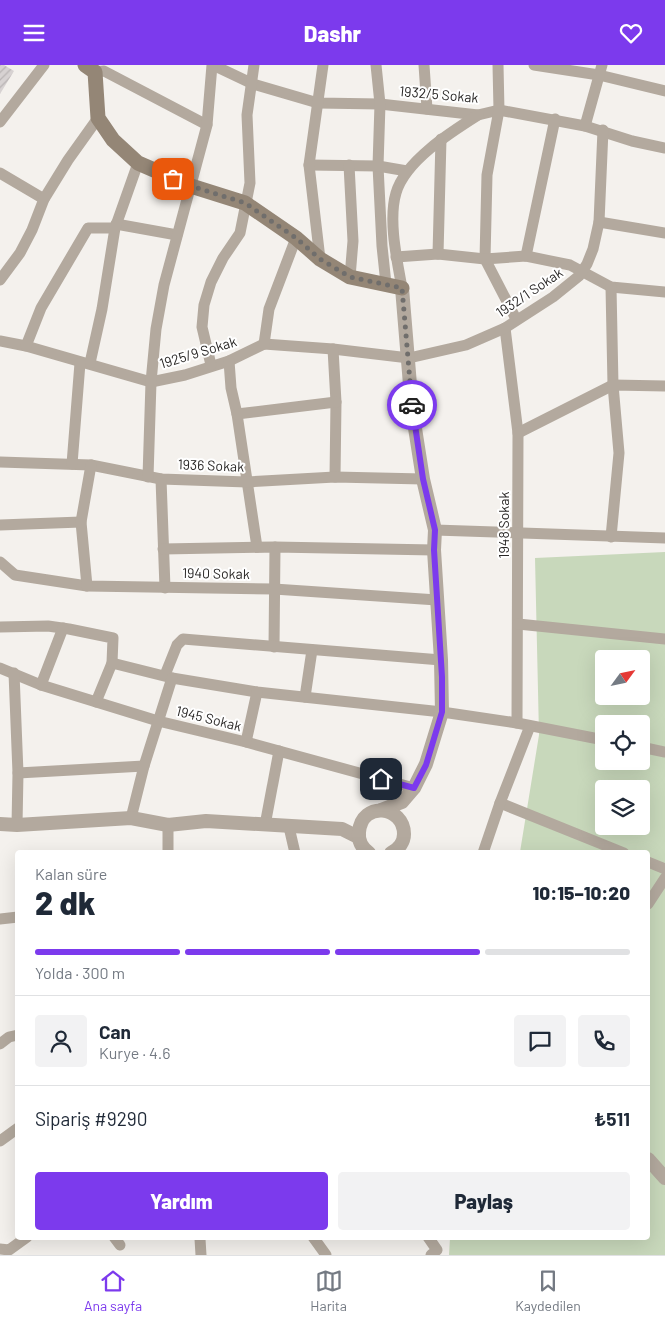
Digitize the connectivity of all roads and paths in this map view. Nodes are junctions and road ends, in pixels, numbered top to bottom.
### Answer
1 (44, 65) edge
2 (212, 65) edge
3 (254, 65) edge
4 (322, 65) edge
5 (376, 65) edge
6 (424, 65) edge
7 (498, 65) edge
8 (534, 65) edge
9 (98, 68) edge
10 (601, 70) edge
11 (253, 84) junction
12 (665, 91) edge
13 (318, 103) junction
14 (380, 104) junction
15 (427, 109) junction
16 (499, 110) junction
17 (478, 115) junction
18 (98, 118) junction
19 (555, 119) junction
20 (0, 122) edge
21 (207, 125) junction
22 (585, 126) junction
23 (603, 130) junction
24 (441, 139) junction
25 (665, 148) edge
26 (138, 163) junction
27 (309, 165) junction
28 (350, 165) junction
29 (378, 166) junction
30 (407, 171) junction
31 (0, 173) edge
32 (191, 186) junction
33 (44, 199) junction
34 (245, 203) junction
35 (598, 222) junction
36 (116, 226) junction
37 (665, 233) edge
38 (177, 235) junction
39 (296, 238) junction
40 (438, 254) junction
41 (526, 256) junction
42 (396, 257) junction
43 (320, 259) junction
44 (485, 259) junction
45 (2, 273) edge
46 (581, 273) junction
47 (350, 277) junction
48 (386, 284) junction
49 (611, 287) junction
50 (402, 288) junction
51 (665, 292) edge
52 (516, 319) junction
53 (505, 328) junction
54 (0, 341) edge
55 (264, 344) junction
56 (26, 346) junction
57 (333, 349) junction
58 (409, 358) junction
59 (229, 361) junction
60 (85, 363) junction
61 (211, 365) junction
62 (151, 382) junction
63 (613, 385) junction
64 (665, 386) edge
65 (336, 403) junction
66 (237, 414) junction
67 (518, 433) junction
68 (0, 463) edge
69 (72, 464) junction
70 (91, 465) junction
71 (148, 477) junction
72 (335, 477) junction
73 (161, 479) junction
74 (423, 479) junction
75 (247, 482) junction
76 (81, 522) junction
77 (0, 525) edge
78 (435, 530) junction
79 (518, 534) junction
80 (611, 537) junction
81 (665, 538) edge
82 (258, 547) junction
83 (274, 547) junction
84 (163, 549) junction
85 (434, 550) junction
86 (0, 562) edge
87 (87, 586) junction
88 (165, 588) junction
89 (274, 589) junction
90 (437, 600) junction
91 (518, 624) junction
92 (0, 627) edge
93 (63, 628) junction
94 (665, 639) edge
95 (274, 647) junction
96 (312, 650) junction
97 (441, 659) junction
98 (112, 663) junction
99 (0, 668) edge
100 (14, 673) junction
101 (168, 677) junction
102 (41, 685) junction
103 (257, 692) junction
104 (305, 697) junction
105 (96, 702) junction
106 (442, 712) junction
107 (158, 721) junction
108 (518, 723) junction
109 (530, 726) junction
110 (595, 738) edge
111 (246, 742) junction
112 (650, 749) edge
113 (279, 751) junction
114 (665, 752) edge
115 (144, 766) junction
116 (18, 773) junction
117 (414, 788) junction
118 (402, 802) junction
119 (500, 803) junction
120 (381, 810) junction
121 (131, 818) junction
122 (363, 818) junction
123 (400, 821) junction
124 (0, 823) edge
125 (17, 825) junction
126 (168, 825) junction
127 (265, 825) junction
128 (289, 827) junction
129 (342, 829) junction
130 (358, 837) junction
131 (168, 850) edge
132 (294, 850) edge
133 (366, 850) edge
134 (396, 850) edge
135 (484, 850) edge
136 (617, 850) edge
137 (650, 863) edge
138 (665, 869) edge
139 (665, 878) edge
140 (650, 901) edge
141 (15, 917) edge
142 (0, 919) edge
143 (15, 1036) edge
144 (0, 1044) edge
145 (15, 1130) edge
146 (0, 1141) edge
147 (650, 1161) edge
148 (665, 1177) edge
149 (23, 1240) edge
150 (200, 1240) edge
151 (315, 1240) edge
152 (430, 1240) edge
153 (6, 1252) edge
154 (201, 1255) edge
155 (326, 1255) edge
156 (431, 1255) edge

1 - 20 street
2 - 11 street, 1932/5 Sokak
2 - 21 street
3 - 11 street
4 - 13 street
5 - 14 street
6 - 15 street
7 - 16 street
8 - 10 street
9 - 18 main road
9 - 21 street
10 - 12 street
10 - 22 street
11 - 13 street, 1932/5 Sokak
11 - 34 street
13 - 14 street, 1932/5 Sokak
13 - 27 street
14 - 15 street, 1932/5 Sokak
14 - 29 street
15 - 17 street, 1932/5 Sokak
16 - 17 street, 1932/5 Sokak
16 - 19 street, 1932/5 Sokak
16 - 44 street
17 - 24 street
18 - 26 main road
18 - 33 street
19 - 22 street, 1932/5 Sokak
19 - 41 street
21 - 32 street
22 - 23 street, 1932/5 Sokak
23 - 25 street, 1932/5 Sokak
23 - 35 street, 1932/1 Sokak
24 - 30 street
24 - 40 street
26 - 32 main road
26 - 36 street
27 - 28 street
27 - 43 street
28 - 29 street
28 - 47 street
29 - 30 street
29 - 48 street
30 - 42 street
31 - 33 street
32 - 34 main road
32 - 38 street
33 - 45 street
34 - 39 main road
34 - 61 street
35 - 37 street
35 - 46 street, 1932/1 Sokak
36 - 38 street
36 - 56 street
36 - 60 street
38 - 62 street
39 - 43 main road
39 - 55 street
40 - 42 street
40 - 44 street
41 - 44 street
41 - 46 street
42 - 50 street
43 - 47 main road
44 - 52 street
46 - 49 street
46 - 52 street, 1932/1 Sokak
47 - 48 main road
48 - 50 main road
49 - 51 street
49 - 63 street
50 - 58 street
52 - 53 street, 1932/1 Sokak
53 - 58 street, 1932/1 Sokak
53 - 67 street, 1948 Sokak
54 - 56 street, 1925/9 Sokak
55 - 57 street
55 - 59 street, 1925/9 Sokak
56 - 60 street, 1925/9 Sokak
57 - 58 street
57 - 65 street
58 - 74 street
59 - 61 street, 1925/9 Sokak
59 - 66 street
60 - 62 street, 1925/9 Sokak
60 - 69 street
61 - 62 street, 1925/9 Sokak
62 - 71 street
63 - 64 street
63 - 67 street
63 - 80 street
65 - 66 street
65 - 72 street
66 - 75 street
67 - 79 street, 1948 Sokak
68 - 69 street, 1936 Sokak
69 - 70 street, 1936 Sokak
70 - 71 street, 1936 Sokak
70 - 76 street
71 - 73 street, 1936 Sokak
72 - 74 street, 1936 Sokak
72 - 75 street, 1936 Sokak
73 - 75 street, 1936 Sokak
73 - 84 street
74 - 78 street
75 - 82 street
76 - 77 street
76 - 87 street
78 - 79 street
78 - 85 street
79 - 80 street
79 - 91 street, 1948 Sokak
80 - 81 street
82 - 83 street
82 - 84 street
83 - 85 street
83 - 89 street
84 - 88 street
85 - 90 street
86 - 87 street, 1940 Sokak
87 - 88 street, 1940 Sokak
88 - 89 street, 1940 Sokak
89 - 90 street, 1940 Sokak
89 - 95 street
90 - 97 street
91 - 94 street
91 - 108 street, 1948 Sokak
92 - 93 street
93 - 98 street
93 - 102 street
95 - 96 street
95 - 101 street
96 - 97 street
96 - 104 street
97 - 106 street
98 - 101 street
98 - 105 street
99 - 100 street, 1945 Sokak
100 - 102 street, 1945 Sokak
100 - 116 street
101 - 103 street
101 - 107 street
102 - 105 street, 1945 Sokak
103 - 104 street
103 - 111 street
104 - 106 street
105 - 107 street, 1945 Sokak
106 - 108 street
106 - 117 street
107 - 111 street, 1945 Sokak
107 - 115 street
108 - 109 street
109 - 110 street
109 - 119 street
111 - 113 street, 1945 Sokak
112 - 114 street
113 - 117 street, 1945 Sokak
113 - 127 street
115 - 116 street
115 - 121 street
116 - 125 street
117 - 118 street
118 - 120 street
118 - 123 street
119 - 135 street
119 - 136 street
120 - 122 street
120 - 123 street
121 - 125 street
121 - 126 street
122 - 129 street
122 - 130 street
123 - 134 street
124 - 125 street
126 - 127 street
126 - 131 street
127 - 128 street
128 - 129 street
128 - 132 street
129 - 130 street
130 - 133 street
137 - 138 street
139 - 140 street
141 - 142 street
143 - 144 street
145 - 146 street
147 - 148 street
149 - 153 street
150 - 154 street
151 - 155 street
152 - 156 street

